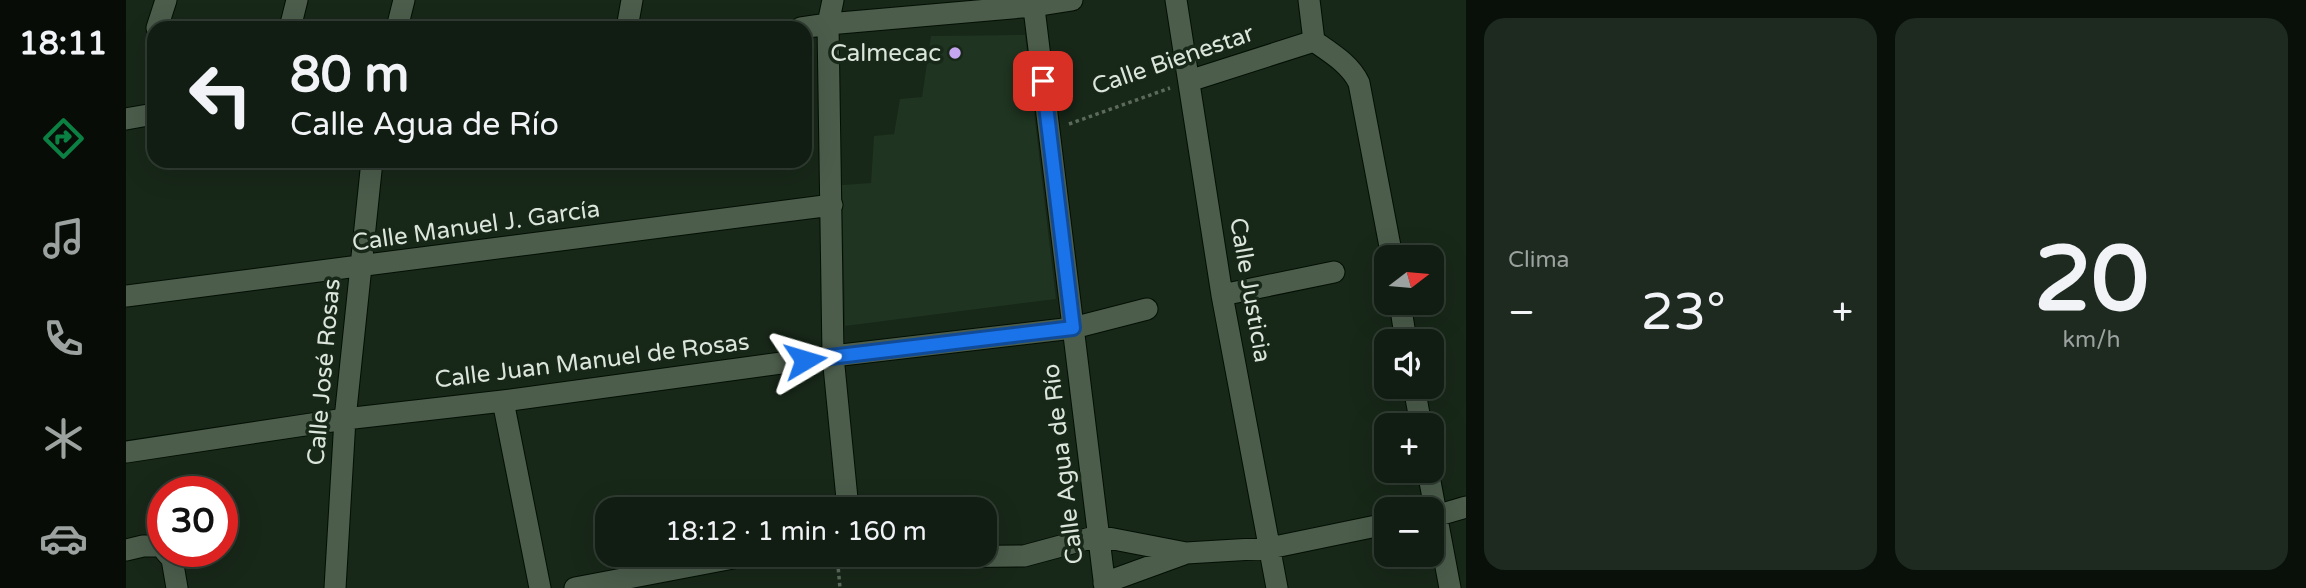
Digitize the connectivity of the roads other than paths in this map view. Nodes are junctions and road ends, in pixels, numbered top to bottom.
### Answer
1 (166, 0) edge
2 (297, 0) edge
3 (404, 0) edge
4 (632, 0) edge
5 (833, 0) edge
6 (1072, 0) edge
7 (1176, 0) edge
8 (1309, 0) edge
9 (1034, 3) edge
10 (159, 21) edge
11 (292, 21) edge
12 (399, 21) edge
13 (628, 21) edge
14 (828, 24) junction
15 (812, 26) edge
16 (1314, 41) junction
17 (1189, 81) junction
18 (147, 115) edge
19 (126, 119) edge
20 (371, 168) edge
21 (832, 205) junction
22 (1390, 245) edge
23 (359, 268) junction
24 (1334, 272) dead end
25 (1222, 295) junction
26 (126, 296) edge
27 (1147, 309) dead end
28 (1073, 328) junction
29 (833, 356) junction
30 (503, 401) junction
31 (345, 419) junction
32 (126, 452) edge
33 (847, 497) edge
34 (1466, 507) edge
35 (1444, 513) edge
36 (1374, 526) edge
37 (1098, 536) junction
38 (147, 546) edge
39 (1270, 548) junction
40 (126, 550) edge
41 (1186, 553) junction
42 (997, 556) edge
43 (1444, 561) edge
44 (173, 567) edge
45 (686, 567) edge
46 (1104, 585) edge
47 (177, 588) edge
48 (335, 588) edge
49 (540, 588) edge
50 (575, 588) edge
51 (1277, 588) edge
52 (1450, 588) edge

1 - 10 street
2 - 11 street
3 - 12 street
4 - 13 street
5 - 14 street
6 - 9 street
7 - 17 street, Calle Justicia
8 - 16 street
9 - 14 street
9 - 28 street, Calle Agua de Río
14 - 15 street
14 - 21 street
16 - 17 street, Calle Bienestar
16 - 22 street
17 - 25 street, Calle Justicia
18 - 19 street
20 - 23 street, Calle José Rosas
21 - 23 street, Calle Manuel J. García
21 - 29 street
23 - 26 street, Calle Manuel J. García
23 - 31 street, Calle José Rosas
24 - 25 street
25 - 39 street, Calle Justicia
27 - 28 street, Calle Juan Manuel de Rosas
28 - 29 street, Calle Juan Manuel de Rosas
28 - 37 street, Calle Agua de Río
29 - 30 street, Calle Juan Manuel de Rosas
29 - 33 street
30 - 31 street, Calle Juan Manuel de Rosas
30 - 49 street
31 - 32 street, Calle Juan Manuel de Rosas
31 - 48 street, Calle José Rosas
34 - 35 street
36 - 39 street
37 - 41 street
37 - 42 street
37 - 46 street, Calle Agua de Río
38 - 40 street
39 - 41 street
39 - 51 street, Calle Justicia
41 - 46 street
43 - 52 street
44 - 47 street
45 - 50 street

